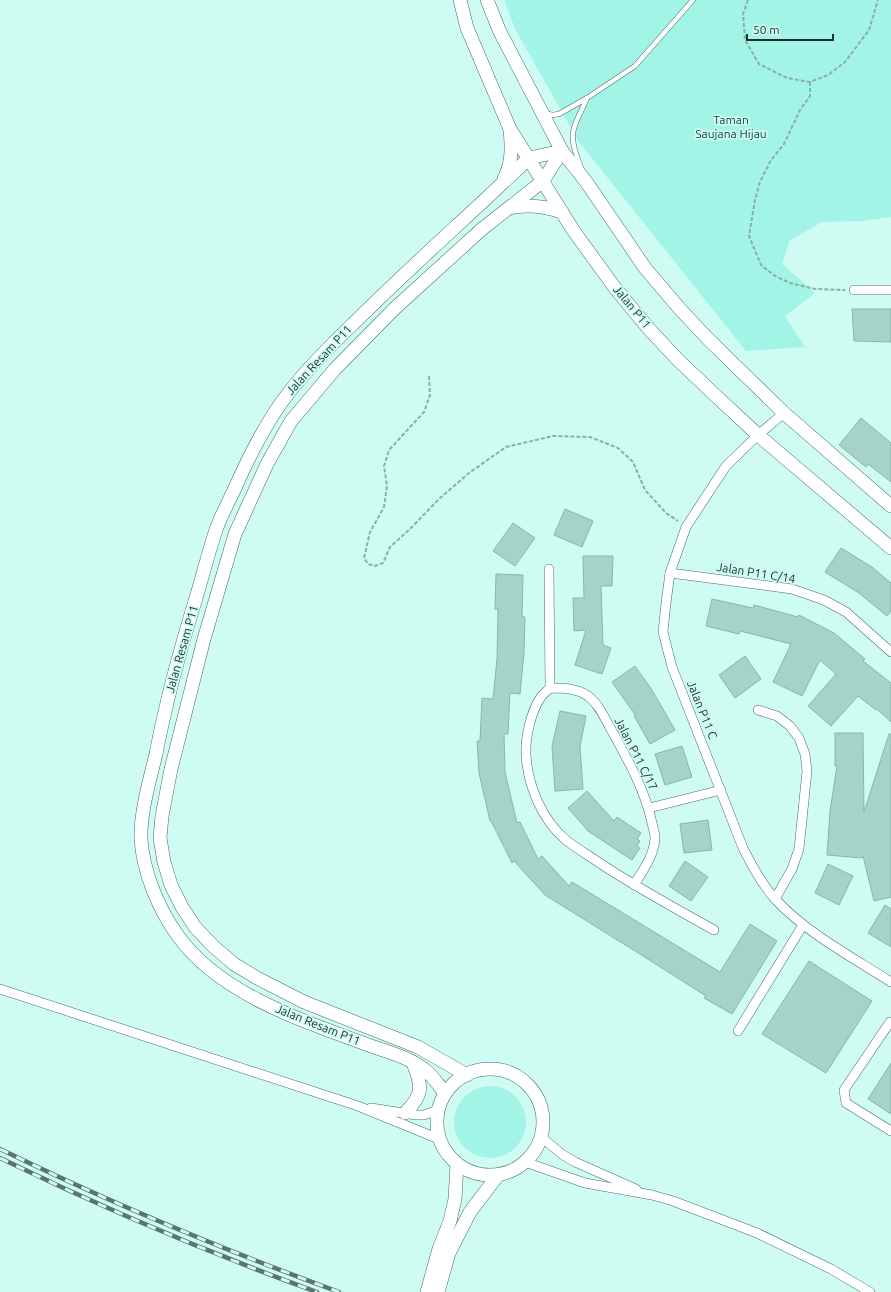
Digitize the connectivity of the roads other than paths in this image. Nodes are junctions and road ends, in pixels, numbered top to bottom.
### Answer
1 (460, 0) edge
2 (487, 0) edge
3 (694, 0) edge
4 (587, 98) junction
5 (541, 112) junction
6 (510, 130) junction
7 (562, 151) junction
8 (528, 158) junction
9 (543, 181) junction
10 (587, 183) junction
11 (501, 184) junction
12 (508, 209) junction
13 (562, 212) junction
14 (854, 290) road end
15 (891, 290) edge
16 (784, 412) junction
17 (758, 435) junction
18 (891, 506) edge
19 (891, 548) edge
20 (549, 569) dead end
21 (670, 573) junction
22 (891, 652) edge
23 (550, 688) junction
24 (758, 710) dead end
25 (721, 790) junction
26 (649, 808) junction
27 (634, 885) junction
28 (775, 899) junction
29 (803, 925) junction
30 (714, 930) dead end
31 (891, 982) edge
32 (0, 989) edge
33 (890, 1022) edge
34 (738, 1031) dead end
35 (413, 1063) junction
36 (467, 1075) junction
37 (445, 1093) junction
38 (358, 1106) junction
39 (438, 1110) junction
40 (405, 1113) junction
41 (891, 1131) edge
42 (541, 1137) junction
43 (439, 1139) junction
44 (525, 1162) junction
45 (457, 1164) junction
46 (498, 1175) junction
47 (652, 1196) junction
48 (444, 1251) junction
49 (427, 1292) edge
50 (438, 1292) edge
51 (870, 1292) edge

1 - 6 main road, Jalan P11
2 - 5 main road
3 - 4 lane
4 - 5 lane
4 - 10 lane
5 - 7 main road
6 - 8 main road, Jalan P11
6 - 11 main road
7 - 8 main road
7 - 9 main road, Jalan Resam P11
7 - 10 main road
8 - 9 main road, Jalan P11
8 - 11 main road, Jalan Resam P11
9 - 12 main road, Jalan Resam P11
9 - 13 main road, Jalan P11
10 - 16 main road
11 - 35 main road, Jalan Resam P11
12 - 13 main road
12 - 36 main road, Jalan Resam P11
13 - 17 main road, Jalan P11
14 - 15 street
16 - 17 street, Jalan P11 C
16 - 18 main road
17 - 19 main road, Jalan P11
17 - 21 street, Jalan P11 C
20 - 23 street
21 - 22 street, Jalan P11 C/14
21 - 25 street, Jalan P11 C
23 - 26 street, Jalan P11 C/17
23 - 27 street
24 - 28 street
25 - 26 street
25 - 28 street, Jalan P11 C
26 - 27 street, Jalan P11 C/17
27 - 30 street
28 - 29 street, Jalan P11 C
29 - 31 street, Jalan P11 C
29 - 34 street
32 - 38 street
33 - 41 street
35 - 37 main road, Jalan Resam P11
35 - 40 main road
36 - 37 main road
36 - 42 main road
37 - 39 main road
38 - 40 street
38 - 43 street
39 - 40 street
39 - 43 main road
42 - 44 main road
42 - 47 street
43 - 45 main road
44 - 46 main road
44 - 47 street
45 - 46 main road
45 - 48 main road
46 - 48 main road
47 - 51 street
48 - 49 main road
48 - 50 main road

